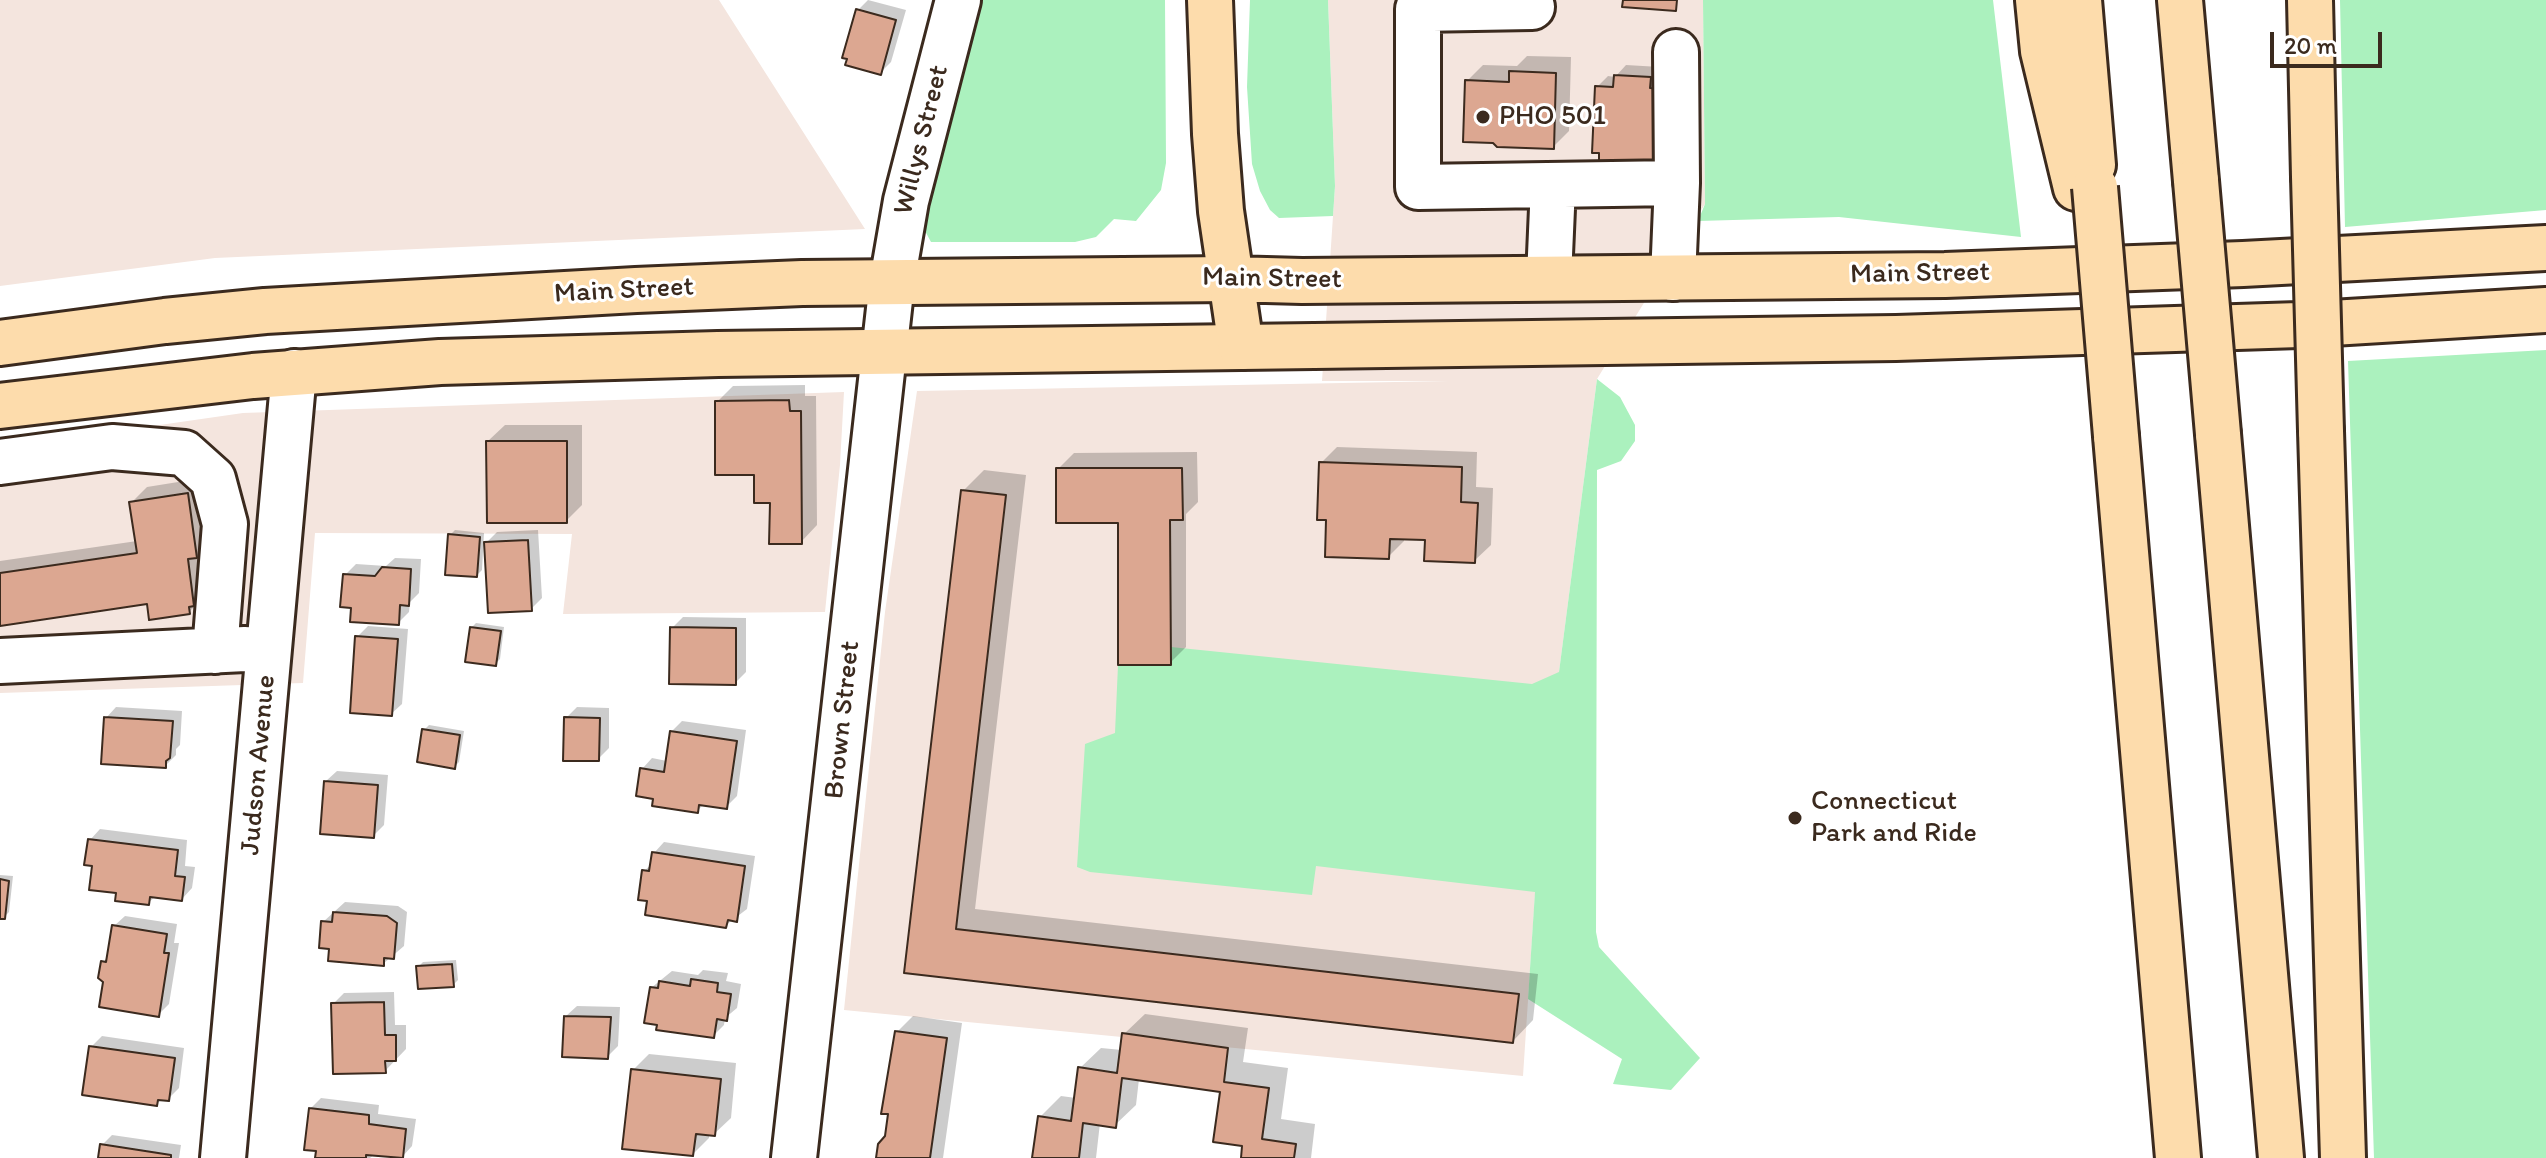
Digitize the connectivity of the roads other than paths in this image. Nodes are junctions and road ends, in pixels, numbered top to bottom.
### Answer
1 (958, 0) edge
2 (1210, 0) edge
3 (2038, 0) edge
4 (2079, 0) edge
5 (2180, 0) edge
6 (2310, 0) edge
7 (1532, 7) dead end
8 (1676, 52) dead end
9 (1677, 183) junction
10 (1553, 185) junction
11 (2086, 188) junction
12 (2546, 248) edge
13 (1549, 278) junction
14 (1673, 278) junction
15 (1230, 279) junction
16 (1046, 280) junction
17 (892, 282) junction
18 (2546, 310) edge
19 (1664, 341) junction
20 (0, 343) edge
21 (1241, 347) junction
22 (1049, 349) junction
23 (884, 352) junction
24 (294, 372) junction
25 (0, 406) edge
26 (0, 462) edge
27 (269, 648) junction
28 (215, 651) junction
29 (0, 661) edge
30 (223, 1158) edge
31 (794, 1158) edge
32 (2178, 1158) edge
33 (2281, 1158) edge
34 (2343, 1158) edge

1 - 17 street, Willys Street
2 - 15 main road
3 - 11 main road
4 - 11 main road
5 - 33 main road, bridge
6 - 34 main road, bridge
7 - 10 street
8 - 9 street
9 - 10 street
9 - 14 street
10 - 13 street
11 - 32 main road, bridge
12 - 14 main road, Main Street
13 - 14 main road, Main Street
13 - 15 main road, Main Street
14 - 19 main road
15 - 16 main road, Main Street
15 - 21 main road
16 - 17 main road, Main Street
16 - 22 main road
17 - 20 main road, Main Street
17 - 23 street, Brown Street
18 - 19 main road
19 - 21 main road
21 - 22 main road
22 - 23 main road
23 - 24 main road
23 - 31 street, Brown Street
24 - 25 main road
24 - 27 street, Judson Avenue
26 - 28 street
27 - 28 street
27 - 30 street, Judson Avenue
28 - 29 street

